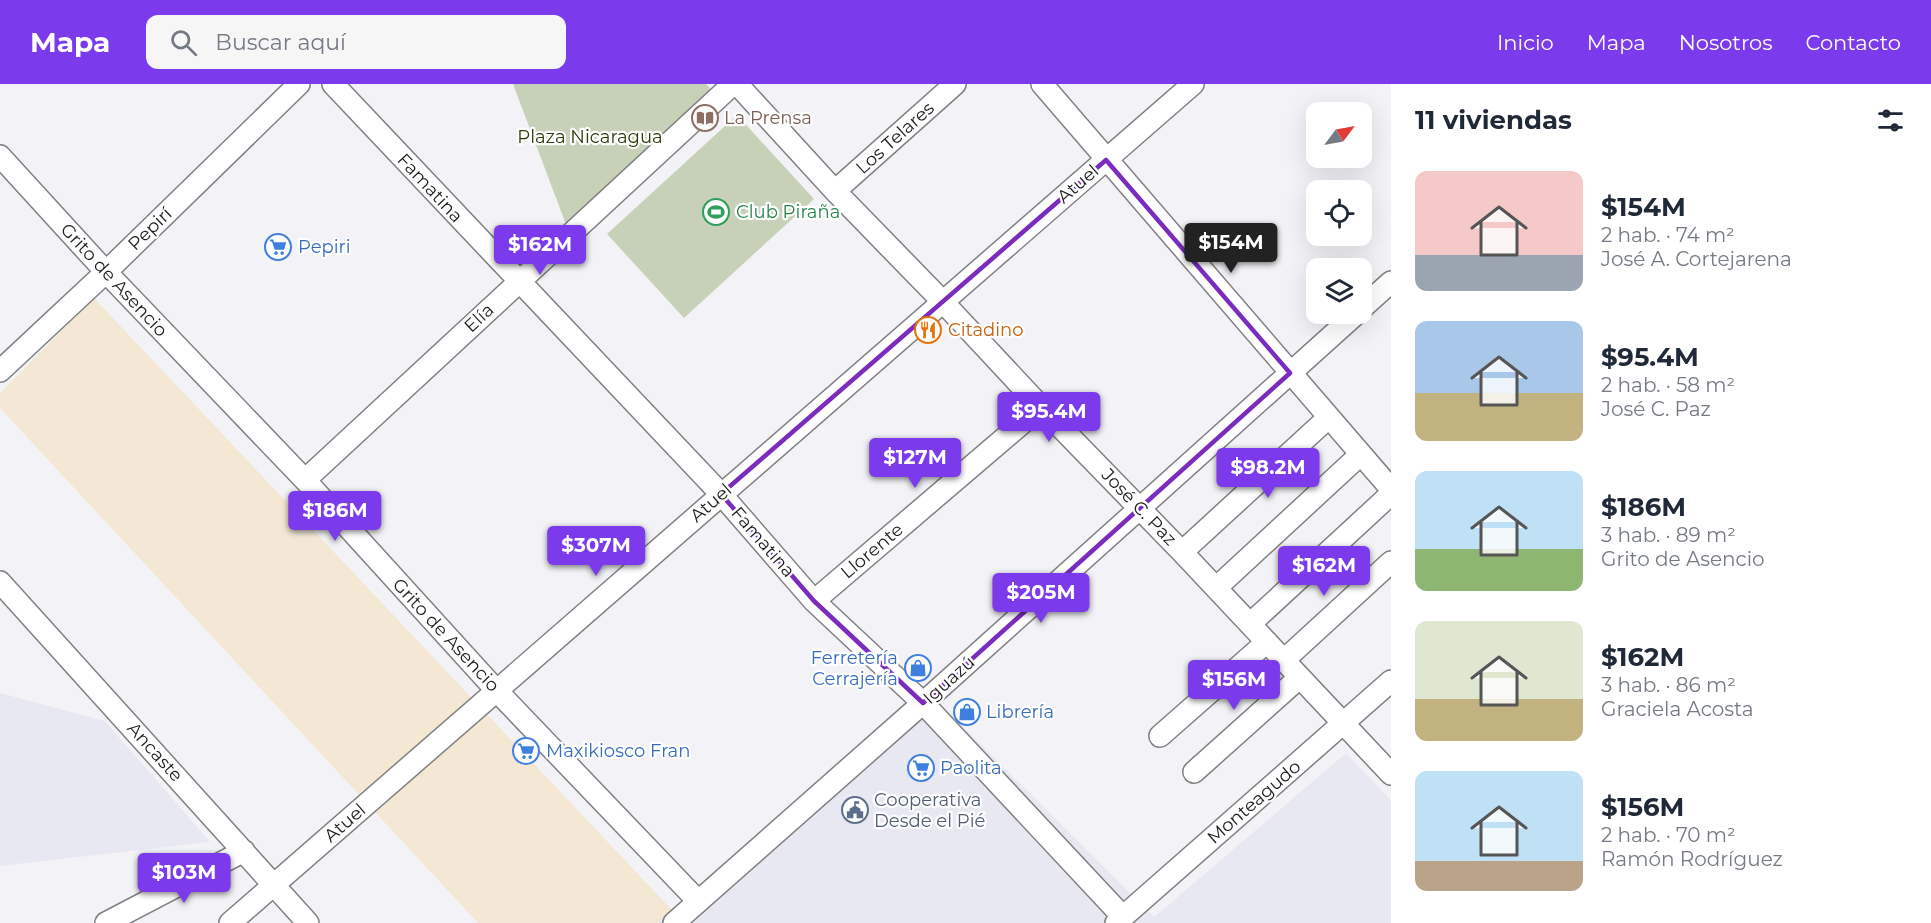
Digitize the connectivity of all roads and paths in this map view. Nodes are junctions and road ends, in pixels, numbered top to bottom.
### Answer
1 (299, 84) edge
2 (333, 84) edge
3 (735, 84) edge
4 (955, 84) edge
5 (1042, 84) edge
6 (1193, 84) edge
7 (0, 156) edge
8 (1106, 160) junction
9 (835, 191) junction
10 (106, 272) junction
11 (519, 281) junction
12 (1391, 282) edge
13 (1372, 299) edge
14 (943, 302) junction
15 (1345, 324) edge
16 (0, 371) edge
17 (1290, 373) junction
18 (1041, 407) junction
19 (1328, 418) junction
20 (1360, 455) junction
21 (305, 480) junction
22 (1391, 489) edge
23 (721, 494) junction
24 (1391, 494) edge
25 (1141, 508) junction
26 (1182, 552) junction
27 (1391, 562) edge
28 (0, 582) edge
29 (1216, 588) junction
30 (814, 601) junction
31 (1250, 624) junction
32 (1267, 642) junction
33 (1283, 661) junction
34 (1299, 678) junction
35 (1391, 681) edge
36 (496, 690) junction
37 (923, 703) junction
38 (1343, 724) junction
39 (1160, 736) dead end
40 (1194, 772) dead end
41 (1391, 774) edge
42 (244, 851) junction
43 (274, 885) junction
44 (698, 901) junction
45 (1119, 920) edge
46 (106, 923) edge
47 (230, 923) edge
48 (308, 923) edge
49 (674, 923) edge

1 - 10 street, Pepirí
2 - 11 street, Famatina
3 - 9 street, José C. Paz
3 - 11 street, Elía
4 - 9 street, Los Telares
5 - 8 street
6 - 8 street, Atuel
7 - 10 street, Grito de Asencio
8 - 14 street, Atuel
8 - 17 street
9 - 14 street, José C. Paz
10 - 16 street, Pepirí
10 - 21 street, Grito de Asencio
11 - 21 street, Elía
11 - 23 street, Famatina
12 - 13 street
14 - 18 street, José C. Paz
14 - 23 street, Atuel
15 - 17 street, Iguazú
17 - 19 street
17 - 25 street, Iguazú
18 - 25 street, José C. Paz
18 - 30 street, Llorente
19 - 20 street
19 - 26 street
20 - 22 street
20 - 29 street
21 - 36 street, Grito de Asencio
23 - 30 street, Famatina
23 - 36 street, Atuel
24 - 31 street
25 - 26 street, José C. Paz
25 - 37 street, Iguazú
26 - 29 street, José C. Paz
27 - 33 street
28 - 42 street, Ancaste
29 - 31 street, José C. Paz
30 - 37 street, Famatina
31 - 32 street, José C. Paz
32 - 33 street, José C. Paz
32 - 39 street
33 - 34 street, José C. Paz
34 - 38 street, José C. Paz
34 - 40 street
35 - 38 street, Monteagudo
36 - 43 street, Atuel
36 - 44 street, Grito de Asencio
37 - 44 street, Iguazú
37 - 45 street, Famatina
38 - 41 street, José C. Paz
38 - 45 street, Monteagudo
42 - 43 street, Ancaste
42 - 46 street
43 - 47 street, Atuel
43 - 48 street, Ancaste
44 - 49 street, Iguazú

